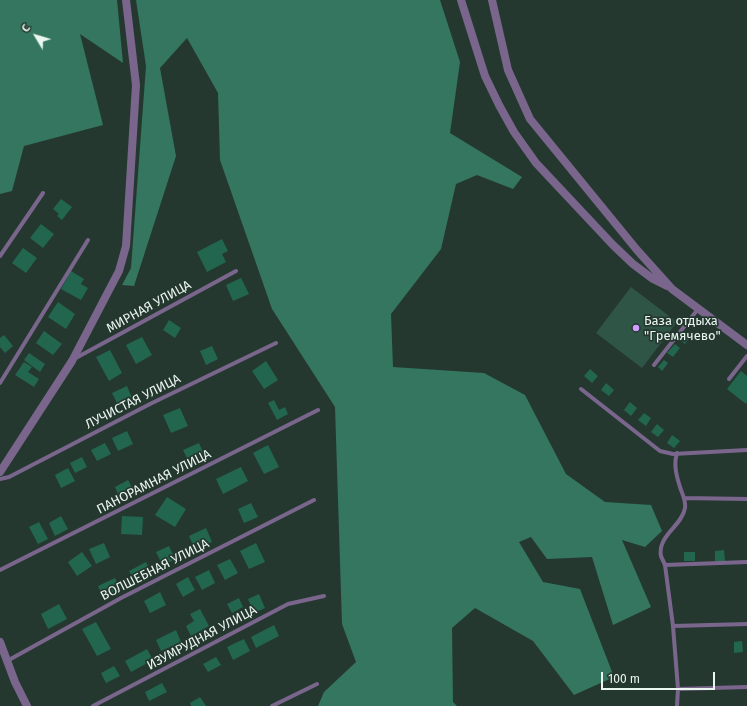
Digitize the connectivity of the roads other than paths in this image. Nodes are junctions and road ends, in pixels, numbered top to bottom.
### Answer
1 (126, 0) edge
2 (462, 0) edge
3 (492, 0) edge
4 (43, 193) dead end
5 (88, 240) dead end
6 (0, 256) edge
7 (236, 271) dead end
8 (672, 289) junction
9 (698, 309) junction
10 (276, 343) dead end
11 (747, 345) edge
12 (747, 356) edge
13 (72, 360) junction
14 (654, 365) dead end
15 (729, 379) dead end
16 (0, 383) edge
17 (581, 389) dead end
18 (318, 410) dead end
19 (747, 450) edge
20 (677, 453) junction
21 (0, 472) edge
22 (0, 479) edge
23 (684, 498) junction
24 (747, 498) edge
25 (314, 500) dead end
26 (747, 562) edge
27 (665, 565) junction
28 (0, 570) edge
29 (324, 596) dead end
30 (747, 624) edge
31 (673, 626) junction
32 (0, 642) edge
33 (7, 661) junction
34 (317, 684) dead end
35 (747, 687) edge
36 (678, 689) junction
37 (27, 706) edge
38 (93, 706) edge
39 (272, 706) edge
40 (677, 706) edge

1 - 13 street
2 - 8 street
3 - 8 street
4 - 6 lane
5 - 16 lane
7 - 13 lane, МИРНАЯ УЛИЦА
8 - 9 street
9 - 11 street
9 - 14 lane
10 - 22 lane, ЛУЧИСТАЯ УЛИЦА
12 - 15 lane
13 - 21 street
17 - 20 lane
18 - 28 lane, ПАНОРАМНАЯ УЛИЦА
19 - 20 lane
20 - 23 lane
23 - 24 lane
23 - 27 lane
25 - 33 lane, ВОЛШЕБНАЯ УЛИЦА
26 - 27 lane
27 - 31 lane
29 - 38 lane, ИЗУМРУДНАЯ УЛИЦА
30 - 31 lane
31 - 36 lane
32 - 33 street
33 - 37 street
34 - 39 lane
35 - 36 lane
36 - 40 lane

